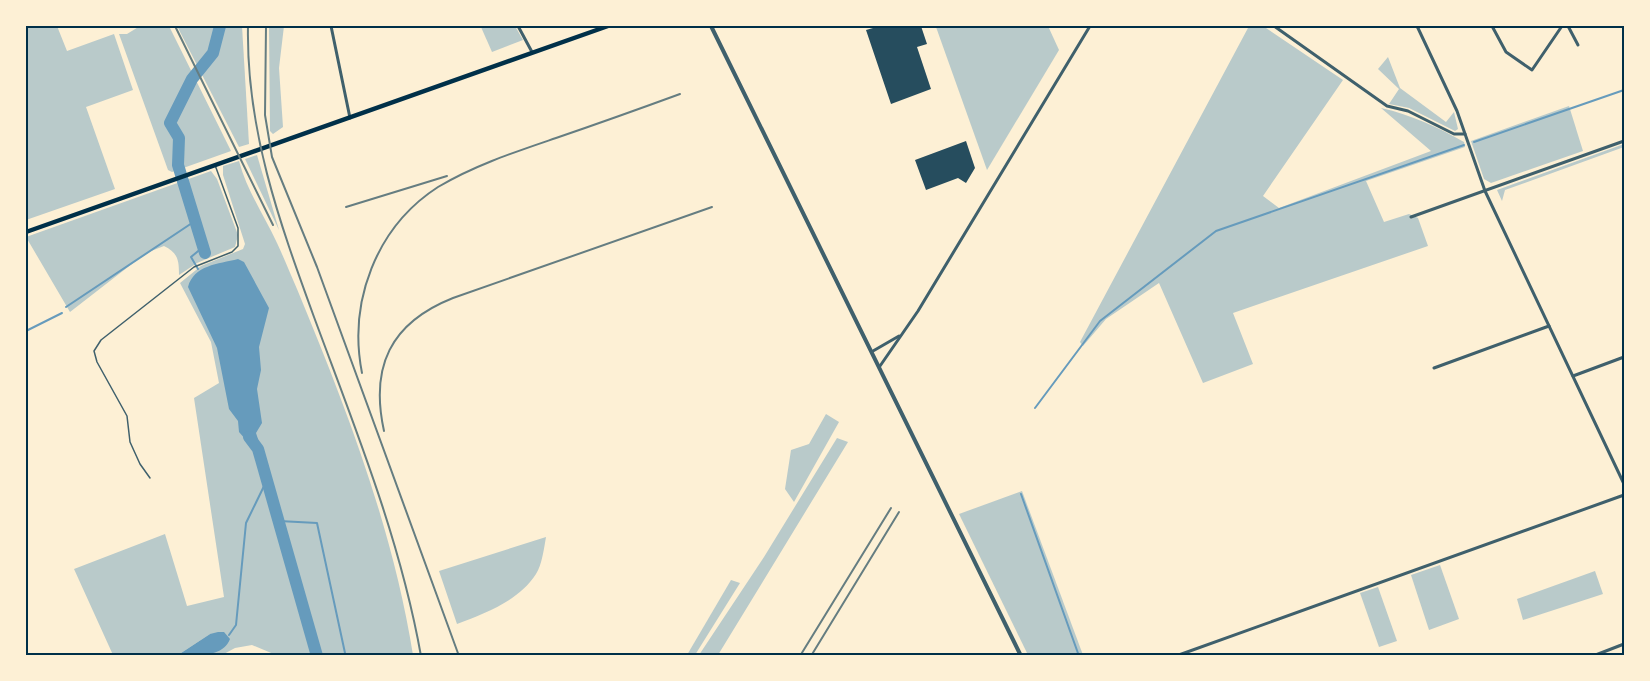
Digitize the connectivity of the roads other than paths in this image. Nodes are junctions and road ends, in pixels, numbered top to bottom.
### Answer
1 (330, 26) edge
2 (518, 26) edge
3 (608, 26) edge
4 (711, 26) edge
5 (1090, 26) edge
6 (1274, 26) edge
7 (1417, 26) edge
8 (1492, 26) edge
9 (1562, 26) edge
10 (1568, 26) edge
11 (1578, 45) dead end
12 (532, 52) junction
13 (350, 118) junction
14 (1465, 134) junction
15 (1624, 141) edge
16 (214, 165) junction
17 (1485, 191) junction
18 (1412, 217) dead end
19 (26, 232) edge
20 (1549, 327) junction
21 (903, 333) junction
22 (873, 351) junction
23 (1624, 357) edge
24 (880, 366) junction
25 (1434, 368) dead end
26 (1573, 376) junction
27 (150, 478) dead end
28 (1624, 484) edge
29 (1624, 495) edge
30 (1624, 644) edge
31 (1021, 656) edge
32 (1176, 656) edge
33 (1593, 656) edge

1 - 13 street
2 - 12 street
3 - 12 main road
4 - 22 street
5 - 21 street
6 - 14 street
7 - 14 street
8 - 9 street
10 - 11 street
12 - 13 main road
13 - 16 main road
14 - 17 street
15 - 17 street
16 - 19 main road
16 - 27 lane
17 - 18 street
17 - 20 street
20 - 25 street
20 - 26 street
21 - 22 street
21 - 24 street
22 - 24 street
23 - 26 street
24 - 31 street
26 - 28 street
29 - 32 street
30 - 33 street

